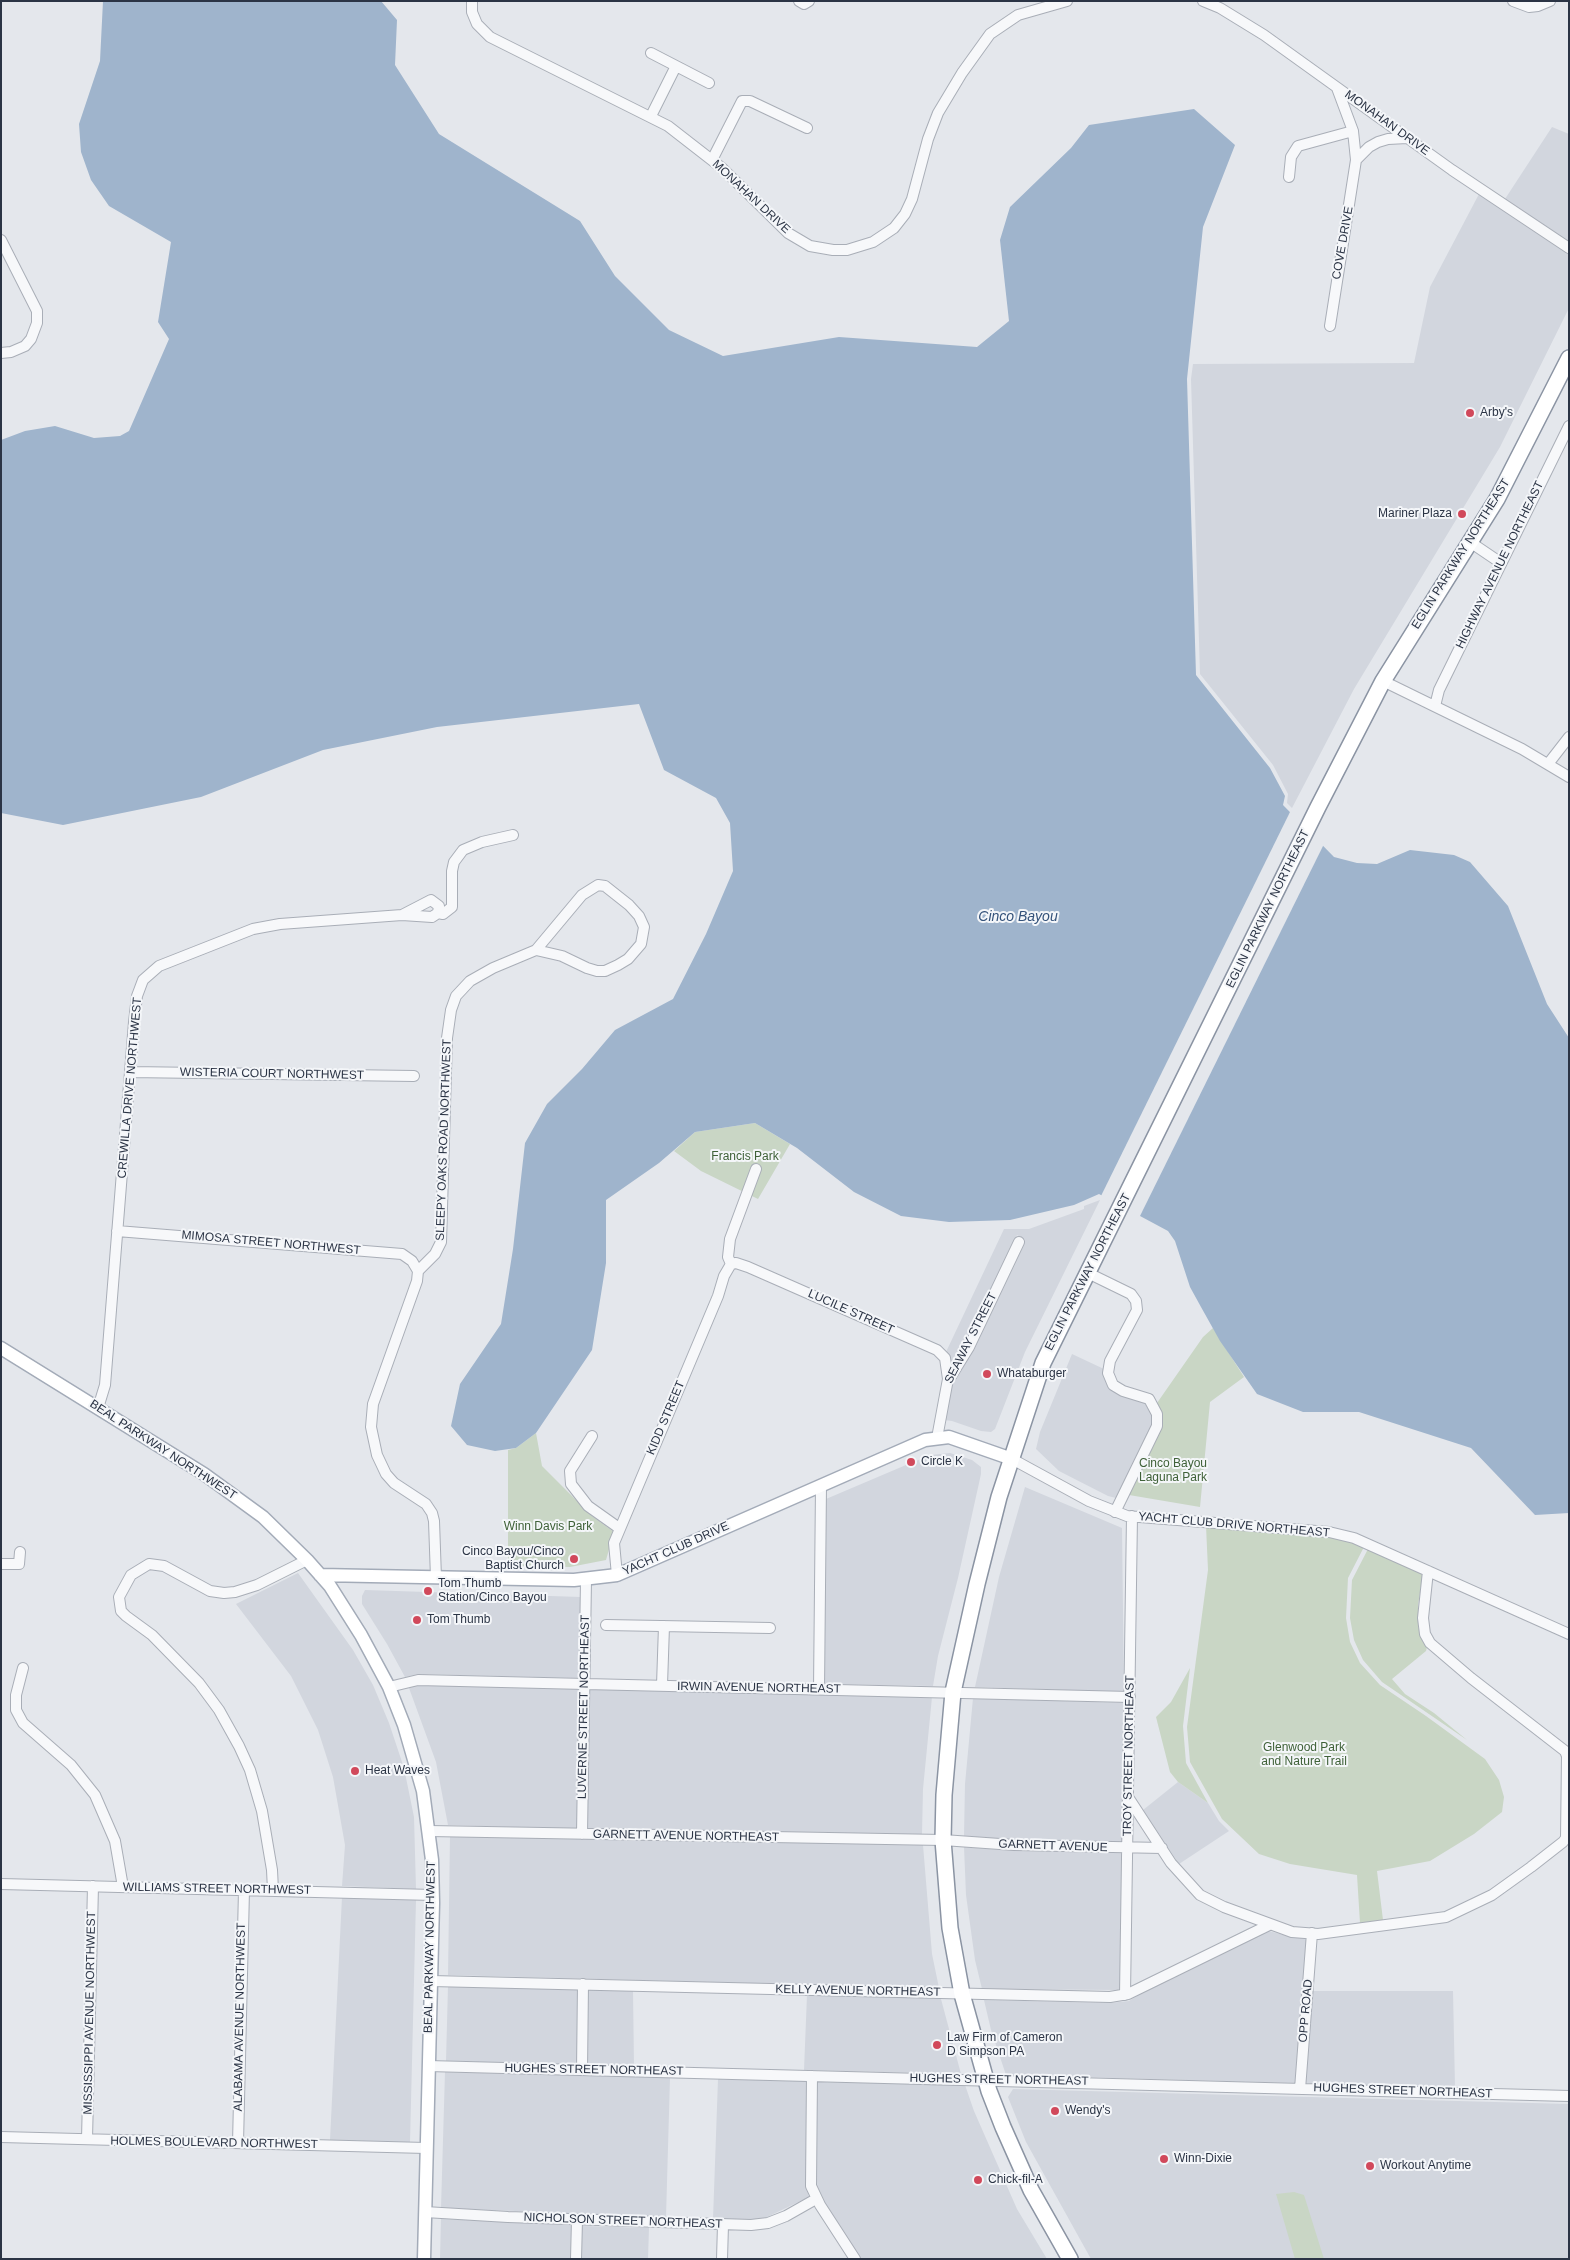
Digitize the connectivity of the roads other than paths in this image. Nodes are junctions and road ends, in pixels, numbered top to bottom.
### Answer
1 (472, 1) edge
2 (799, 1) edge
3 (809, 1) edge
4 (1066, 1) edge
5 (1203, 1) edge
6 (1513, 1) edge
7 (1550, 1) edge
8 (651, 54) dead end
9 (676, 66) junction
10 (709, 83) dead end
11 (1337, 87) junction
12 (651, 116) junction
13 (807, 128) dead end
14 (1353, 131) junction
15 (1407, 138) junction
16 (712, 160) junction
17 (1356, 160) junction
18 (1289, 177) dead end
19 (1, 240) edge
20 (1569, 248) edge
21 (1330, 326) dead end
22 (1, 353) edge
23 (1569, 358) edge
24 (1569, 426) edge
25 (1470, 542) junction
26 (1501, 563) junction
27 (1383, 681) junction
28 (1435, 706) junction
29 (1569, 737) edge
30 (1548, 764) junction
31 (1569, 777) edge
32 (513, 835) dead end
33 (438, 913) junction
34 (402, 915) junction
35 (536, 950) junction
36 (130, 1072) junction
37 (414, 1076) dead end
38 (756, 1169) dead end
39 (117, 1231) junction
40 (1019, 1242) dead end
41 (731, 1264) junction
42 (418, 1271) junction
43 (1088, 1273) junction
44 (1, 1348) edge
45 (947, 1381) junction
46 (98, 1408) junction
47 (592, 1436) dead end
48 (937, 1438) junction
49 (1012, 1459) junction
50 (821, 1486) junction
51 (1114, 1512) junction
52 (1132, 1516) junction
53 (619, 1528) junction
54 (20, 1552) dead end
55 (307, 1560) junction
56 (1, 1564) edge
57 (1428, 1571) junction
58 (320, 1575) junction
59 (617, 1575) junction
60 (436, 1578) junction
61 (586, 1580) junction
62 (606, 1625) dead end
63 (664, 1626) junction
64 (770, 1628) dead end
65 (1569, 1634) edge
66 (23, 1668) dead end
67 (584, 1683) junction
68 (662, 1685) junction
69 (390, 1687) junction
70 (819, 1689) junction
71 (953, 1692) junction
72 (1130, 1697) junction
73 (1128, 1797) junction
74 (429, 1831) junction
75 (582, 1834) junction
76 (943, 1840) junction
77 (1127, 1848) junction
78 (1162, 1848) junction
79 (1, 1884) edge
80 (93, 1886) junction
81 (123, 1887) junction
82 (244, 1890) junction
83 (273, 1890) junction
84 (433, 1895) junction
85 (1269, 1925) junction
86 (1312, 1933) junction
87 (431, 1981) junction
88 (583, 1984) junction
89 (962, 1994) junction
90 (1125, 1995) junction
91 (428, 2066) junction
92 (582, 2070) junction
93 (812, 2076) junction
94 (985, 2080) junction
95 (1300, 2088) junction
96 (1569, 2096) edge
97 (1, 2137) edge
98 (87, 2140) junction
99 (238, 2143) junction
100 (426, 2148) junction
101 (816, 2199) junction
102 (425, 2212) junction
103 (577, 2220) junction
104 (723, 2225) junction
105 (424, 2259) edge
106 (576, 2259) edge
107 (722, 2259) edge
108 (855, 2259) edge
109 (1070, 2259) edge

1 - 12 street, MONAHAN DRIVE
2 - 3 street
4 - 16 street, MONAHAN DRIVE
5 - 11 street, MONAHAN DRIVE
6 - 7 street
8 - 9 street
9 - 10 street
9 - 12 street
11 - 14 street, COVE DRIVE
11 - 15 street, MONAHAN DRIVE
12 - 16 street, MONAHAN DRIVE
13 - 16 street
14 - 17 street, COVE DRIVE
14 - 18 street
15 - 17 street
15 - 20 street, MONAHAN DRIVE
17 - 21 street, COVE DRIVE
19 - 22 street
23 - 25 highway, EGLIN PARKWAY NORTHEAST
24 - 26 street, HIGHWAY AVENUE NORTHEAST
25 - 26 street
25 - 27 highway, EGLIN PARKWAY NORTHEAST
26 - 28 street, HIGHWAY AVENUE NORTHEAST
27 - 28 street
27 - 43 highway, EGLIN PARKWAY NORTHEAST
28 - 30 street
29 - 30 street
30 - 31 street
32 - 33 street
33 - 34 street, CREWILLA DRIVE NORTHWEST
33 - 34 street, CREWILLA DRIVE NORTHWEST
34 - 36 street, CREWILLA DRIVE NORTHWEST
35 - 35 street, SLEEPY OAKS ROAD NORTHWEST
35 - 42 street, SLEEPY OAKS ROAD NORTHWEST
36 - 37 street, WISTERIA COURT NORTHWEST
36 - 39 street, CREWILLA DRIVE NORTHWEST
38 - 41 street
39 - 42 street, MIMOSA STREET NORTHWEST
39 - 46 street, CREWILLA DRIVE NORTHWEST
40 - 45 street, SEAWAY STREET
41 - 45 street, LUCILE STREET
41 - 53 street, KIDD STREET
42 - 60 street
43 - 49 highway, EGLIN PARKWAY NORTHEAST
43 - 51 street
44 - 46 main road, BEAL PARKWAY NORTHWEST
45 - 48 street, SEAWAY STREET
46 - 55 main road, BEAL PARKWAY NORTHWEST
47 - 53 street
48 - 49 main road, YACHT CLUB DRIVE
48 - 50 main road, YACHT CLUB DRIVE
49 - 51 street, YACHT CLUB DRIVE NORTHEAST
49 - 71 highway, EGLIN PARKWAY NORTHEAST
50 - 59 main road, YACHT CLUB DRIVE
50 - 70 street
51 - 52 street, YACHT CLUB DRIVE NORTHEAST
52 - 57 street, YACHT CLUB DRIVE NORTHEAST
52 - 72 street, TROY STREET NORTHEAST
53 - 59 street, KIDD STREET
54 - 56 street
55 - 58 main road, BEAL PARKWAY NORTHWEST
55 - 83 street
57 - 65 street, YACHT CLUB DRIVE NORTHEAST
57 - 86 street
58 - 60 main road, YACHT CLUB DRIVE
58 - 69 main road, BEAL PARKWAY NORTHWEST
59 - 61 main road, YACHT CLUB DRIVE
60 - 61 main road, YACHT CLUB DRIVE
61 - 67 street, LUVERNE STREET NORTHEAST
62 - 63 street
63 - 64 street
63 - 68 street
66 - 81 street
67 - 68 street, IRWIN AVENUE NORTHEAST
67 - 69 street, IRWIN AVENUE NORTHEAST
67 - 75 street, LUVERNE STREET NORTHEAST
68 - 70 street, IRWIN AVENUE NORTHEAST
69 - 74 main road, BEAL PARKWAY NORTHWEST
70 - 71 street, IRWIN AVENUE NORTHEAST
71 - 72 street, IRWIN AVENUE NORTHEAST
71 - 76 highway, EGLIN PARKWAY NORTHEAST
72 - 73 street, TROY STREET NORTHEAST
73 - 77 street, TROY STREET NORTHEAST
73 - 78 street
74 - 75 street, GARNETT AVENUE NORTHEAST
74 - 84 main road, BEAL PARKWAY NORTHWEST
75 - 76 street, GARNETT AVENUE NORTHEAST
76 - 77 street, GARNETT AVENUE
76 - 89 highway, EGLIN PARKWAY NORTHEAST
77 - 78 street, GARNETT AVENUE
77 - 90 street, TROY STREET NORTHEAST
78 - 85 street
79 - 80 street, WILLIAMS STREET NORTHWEST
80 - 81 street, WILLIAMS STREET NORTHWEST
80 - 98 street, MISSISSIPPI AVENUE NORTHWEST
81 - 82 street, WILLIAMS STREET NORTHWEST
82 - 83 street, WILLIAMS STREET NORTHWEST
82 - 99 street, ALABAMA AVENUE NORTHWEST
83 - 84 street, WILLIAMS STREET NORTHWEST
84 - 87 main road, BEAL PARKWAY NORTHWEST
85 - 86 street
85 - 90 street, KELLY AVENUE NORTHEAST
86 - 95 street, OPP ROAD
87 - 88 street, KELLY AVENUE NORTHEAST
87 - 91 main road, BEAL PARKWAY NORTHWEST
88 - 89 street, KELLY AVENUE NORTHEAST
88 - 92 street
89 - 90 street, KELLY AVENUE NORTHEAST
89 - 94 highway, EGLIN PARKWAY NORTHEAST
91 - 92 street, HUGHES STREET NORTHEAST
91 - 100 main road, BEAL PARKWAY NORTHWEST
92 - 93 street, HUGHES STREET NORTHEAST
93 - 94 street, HUGHES STREET NORTHEAST
93 - 101 street
94 - 95 street, HUGHES STREET NORTHEAST
94 - 109 highway, EGLIN PARKWAY NORTHEAST
95 - 96 street, HUGHES STREET NORTHEAST
97 - 98 street, HOLMES BOULEVARD NORTHWEST
98 - 99 street, HOLMES BOULEVARD NORTHWEST
99 - 100 street, HOLMES BOULEVARD NORTHWEST
100 - 102 main road, BEAL PARKWAY NORTHWEST
101 - 104 street, NICHOLSON STREET NORTHEAST
101 - 108 street
102 - 103 street, NICHOLSON STREET NORTHEAST
102 - 105 main road, BEAL PARKWAY NORTHWEST
103 - 104 street, NICHOLSON STREET NORTHEAST
103 - 106 street
104 - 107 street

